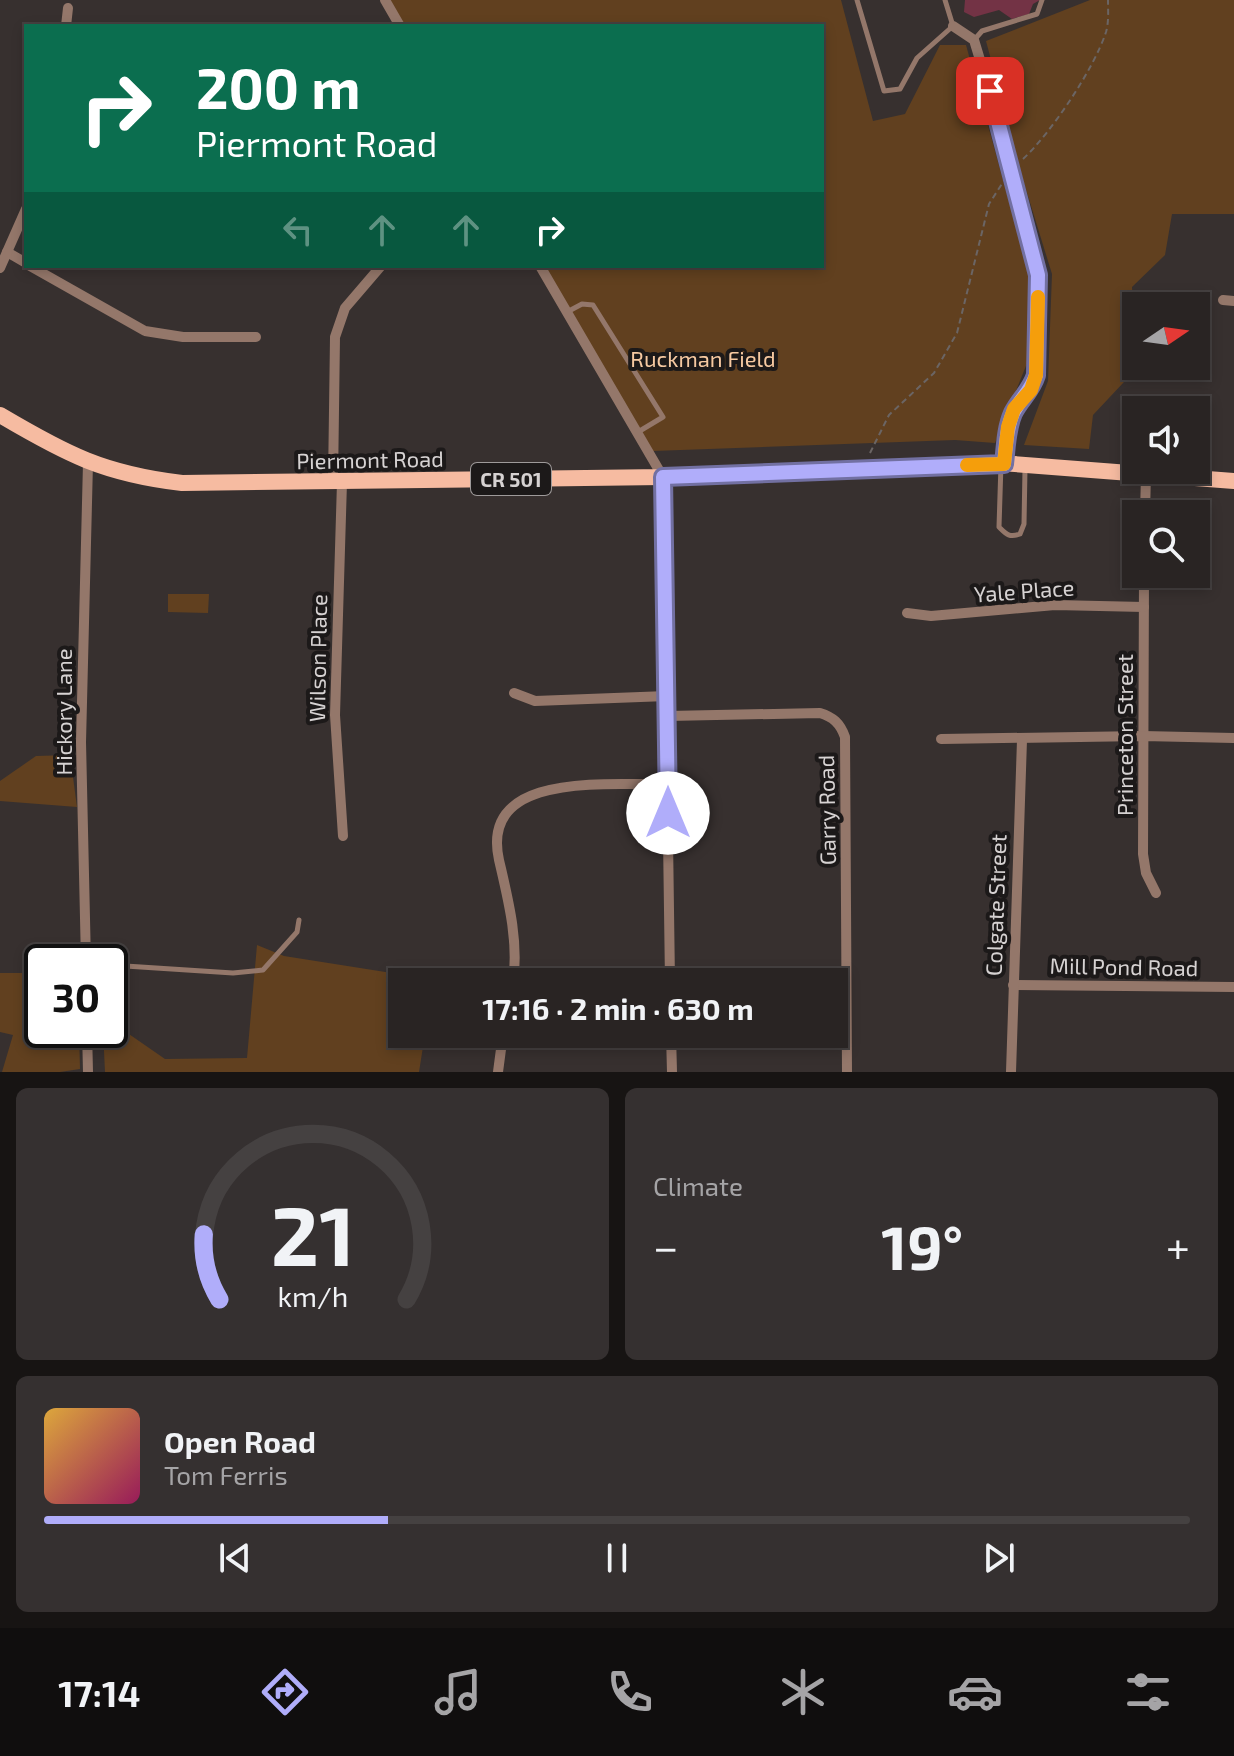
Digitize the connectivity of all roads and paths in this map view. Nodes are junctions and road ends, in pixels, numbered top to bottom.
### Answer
1 (385, 0) edge
2 (857, 0) edge
3 (945, 0) edge
4 (1042, 0) edge
5 (1108, 0) edge
6 (68, 8) dead end
7 (66, 24) edge
8 (399, 24) edge
9 (953, 26) junction
10 (974, 40) junction
11 (1013, 169) junction
12 (24, 214) edge
13 (7, 252) junction
14 (24, 263) edge
15 (0, 268) edge
16 (33, 268) edge
17 (379, 268) edge
18 (541, 268) edge
19 (567, 312) junction
20 (256, 337) dead end
21 (0, 415) edge
22 (638, 432) junction
23 (88, 463) junction
24 (1003, 463) junction
25 (1025, 465) junction
26 (862, 469) junction
27 (1122, 472) edge
28 (663, 477) junction
29 (1210, 479) edge
30 (1234, 481) edge
31 (338, 482) junction
32 (1144, 588) edge
33 (1144, 607) junction
34 (907, 613) dead end
35 (514, 693) dead end
36 (667, 696) junction
37 (668, 716) junction
38 (1143, 736) junction
39 (1234, 738) edge
40 (941, 739) dead end
41 (1022, 740) junction
42 (667, 784) junction
43 (343, 836) dead end
44 (1156, 893) dead end
45 (299, 920) dead end
46 (86, 944) edge
47 (128, 966) edge
48 (513, 968) edge
49 (670, 968) edge
50 (1013, 985) junction
51 (1234, 987) edge
52 (87, 1048) edge
53 (501, 1048) edge
54 (671, 1048) edge
55 (88, 1072) edge
56 (498, 1072) edge
57 (672, 1072) edge
58 (847, 1072) edge
59 (1011, 1072) edge

1 - 8 street
2 - 9 lane
3 - 9 lane
4 - 10 lane
5 - 11 path
6 - 7 street
9 - 10 street
10 - 11 street
11 - 24 street
11 - 26 path
12 - 13 street
13 - 14 street
13 - 15 street
16 - 20 street
17 - 31 street, Wilson Place
18 - 19 street
19 - 22 street
19 - 22 lane
21 - 23 main road, Piermont Road / CR 501
22 - 28 street
23 - 31 main road, Piermont Road / CR 501
23 - 46 street, Hickory Lane
24 - 25 main road, Piermont Road / CR 501
24 - 25 lane
24 - 26 main road, Piermont Road / CR 501
25 - 27 main road, Piermont Road / CR 501
26 - 28 main road, Piermont Road / CR 501
28 - 31 main road, Piermont Road / CR 501
28 - 36 street
29 - 30 main road, Piermont Road / CR 501
31 - 43 street, Wilson Place
32 - 33 street, Princeton Street
33 - 34 street, Yale Place
33 - 38 street, Princeton Street
35 - 36 street
36 - 37 street
37 - 42 street
37 - 58 street, Garry Road
38 - 39 street
38 - 41 street
38 - 44 street, Princeton Street
40 - 41 street
41 - 50 street, Colgate Street
42 - 48 street
42 - 49 street
45 - 47 lane
50 - 51 street, Mill Pond Road
50 - 59 street, Colgate Street
52 - 55 street
53 - 56 street
54 - 57 street

